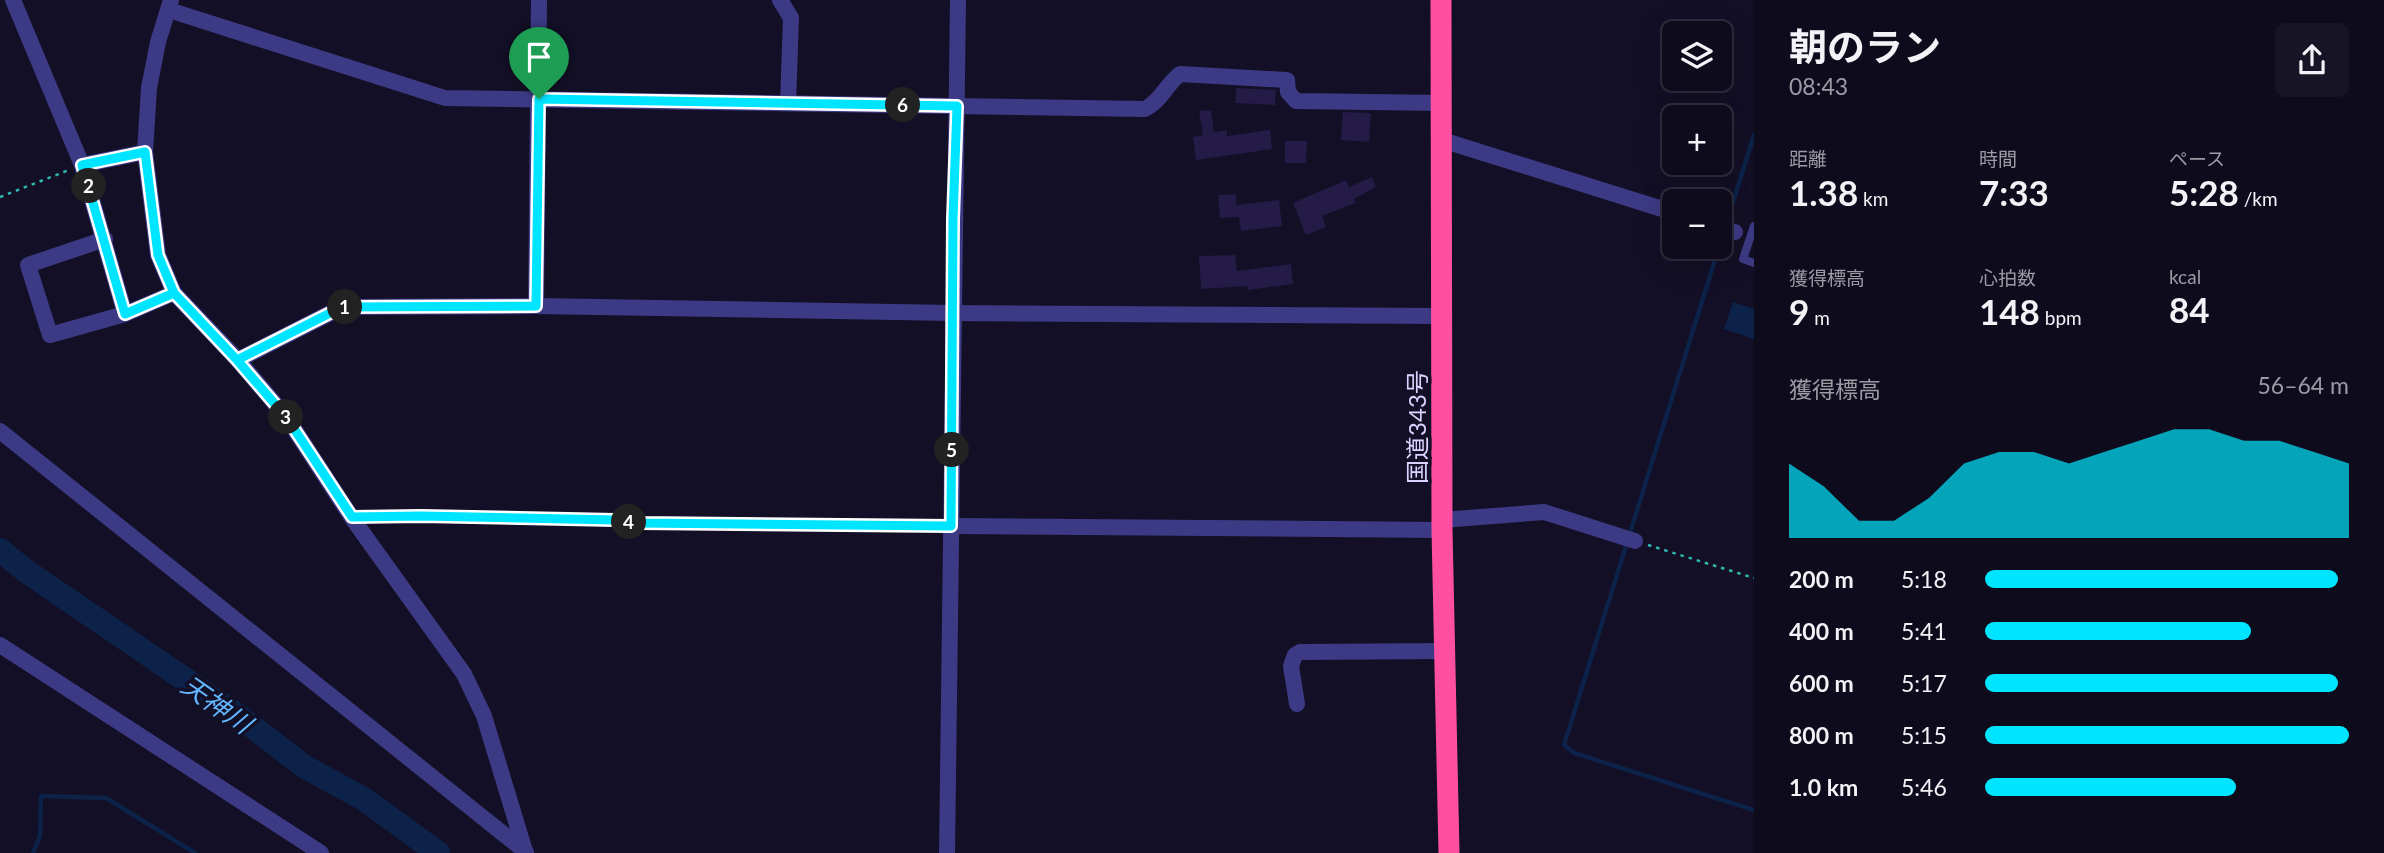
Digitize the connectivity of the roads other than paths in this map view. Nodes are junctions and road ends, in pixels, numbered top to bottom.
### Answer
1 (12, 0) edge
2 (539, 0) edge
3 (780, 0) edge
4 (958, 0) edge
5 (1441, 0) edge
6 (0, 4) edge
7 (170, 5) edge
8 (539, 99) junction
9 (788, 103) junction
10 (1442, 103) junction
11 (957, 106) junction
12 (1441, 139) junction
13 (145, 152) junction
14 (82, 165) junction
15 (1662, 209) edge
16 (1754, 226) edge
17 (1735, 232) edge
18 (105, 239) junction
19 (1754, 263) edge
20 (174, 293) junction
21 (536, 306) junction
22 (953, 313) junction
23 (125, 314) junction
24 (1441, 316) junction
25 (237, 360) junction
26 (0, 431) edge
27 (1442, 525) junction
28 (951, 526) junction
29 (1627, 538) road end
30 (0, 645) edge
31 (1445, 651) junction
32 (1297, 704) dead end
33 (526, 852) edge
34 (321, 853) edge
35 (947, 853) edge
36 (1449, 853) edge

1 - 6 street
1 - 14 street
2 - 8 street
3 - 9 street
4 - 11 street
5 - 10 highway, 国道343号
7 - 8 street
7 - 13 street
8 - 9 street
8 - 21 street
9 - 11 street
10 - 11 street
10 - 12 highway, 国道343号
11 - 22 street
12 - 15 street
12 - 24 highway, 国道343号
13 - 14 street
13 - 20 street
14 - 18 street
16 - 17 lane
17 - 19 lane
18 - 23 street
18 - 23 street
20 - 23 street
20 - 25 street
21 - 22 street
21 - 25 street
22 - 24 street
22 - 28 street
24 - 27 highway, 国道343号
25 - 33 street
26 - 33 street
27 - 28 street
27 - 29 street
27 - 31 highway, 国道343号
28 - 35 street
30 - 34 street
31 - 32 street
31 - 36 highway, 国道343号

